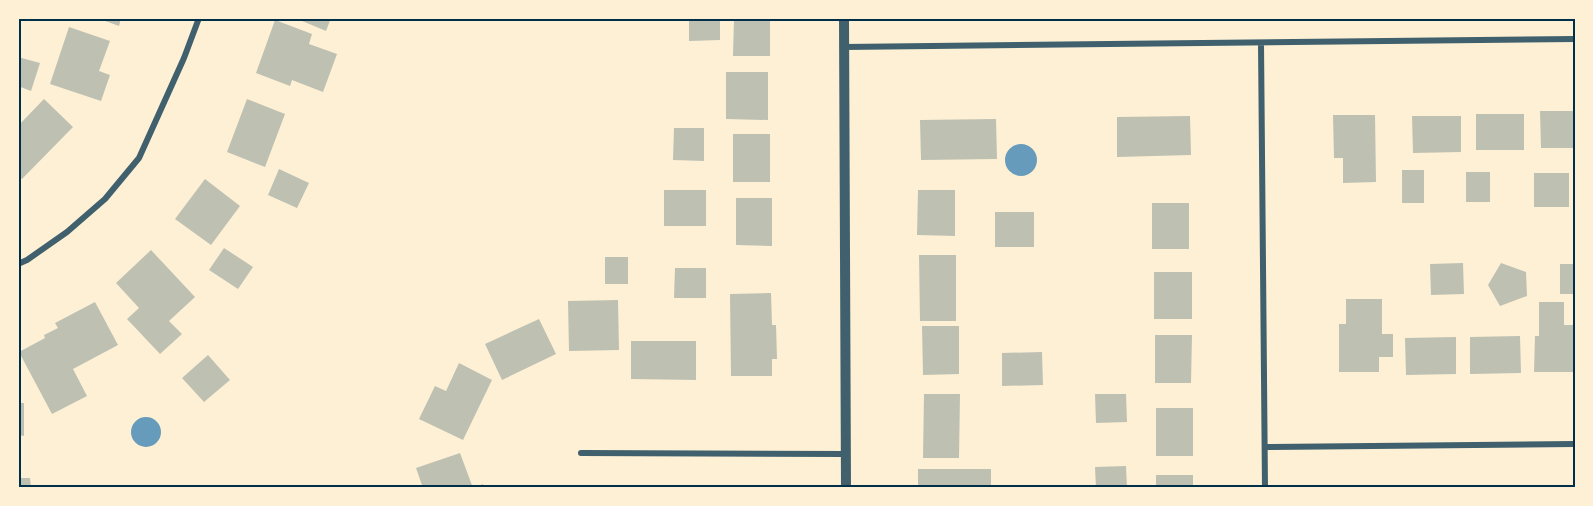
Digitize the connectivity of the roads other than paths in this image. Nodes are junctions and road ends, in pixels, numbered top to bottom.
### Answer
1 (199, 18) edge
2 (844, 18) edge
3 (1575, 39) edge
4 (1261, 43) junction
5 (844, 47) junction
6 (18, 264) edge
7 (1575, 444) edge
8 (1266, 447) junction
9 (580, 453) dead end
10 (846, 454) junction
11 (846, 488) edge
12 (1265, 488) edge

1 - 6 street
2 - 5 street
3 - 4 street
4 - 5 street
4 - 8 street
5 - 10 street
7 - 8 street
8 - 12 street
9 - 10 street
10 - 11 street

